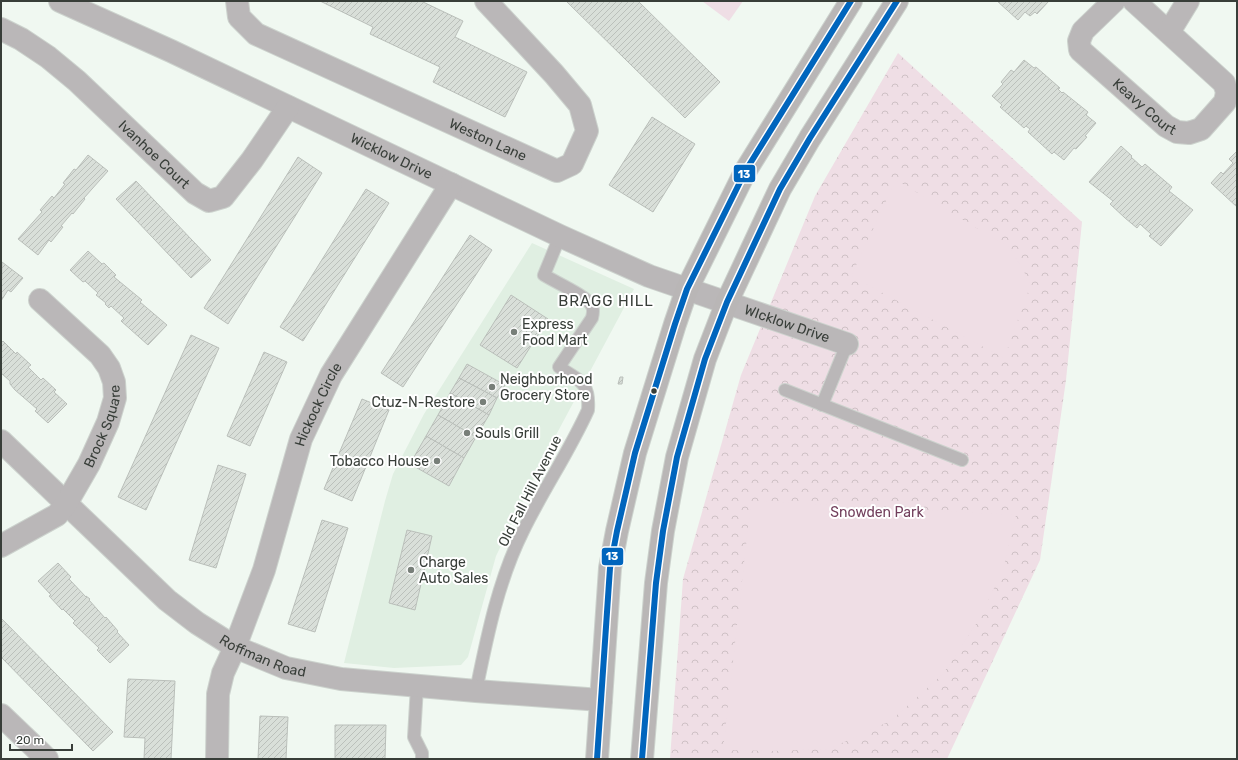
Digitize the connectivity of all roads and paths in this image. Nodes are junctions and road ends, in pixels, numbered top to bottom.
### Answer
1 (60, 1) edge
2 (237, 1) edge
3 (486, 1) edge
4 (851, 1) edge
5 (897, 1) edge
6 (1114, 1) edge
7 (1134, 1) edge
8 (1188, 1) edge
9 (1, 30) edge
10 (1169, 32) junction
11 (288, 107) junction
12 (451, 184) junction
13 (560, 236) junction
14 (687, 289) junction
15 (40, 300) dead end
16 (727, 302) junction
17 (847, 344) joint
18 (785, 390) dead end
19 (822, 405) junction
20 (1, 441) edge
21 (962, 460) dead end
22 (66, 504) junction
23 (1, 546) edge
24 (235, 647) junction
25 (417, 686) junction
26 (476, 691) junction
27 (600, 700) junction
28 (1, 715) edge
29 (47, 759) edge
30 (217, 759) edge
31 (422, 759) edge
32 (597, 759) edge
33 (642, 759) edge

1 - 11 street, Wicklow Drive
2 - 3 street, Weston Lane
4 - 14 main road
5 - 16 main road
6 - 10 street, Keavy Court
7 - 10 street, Keavy Court
8 - 10 street
9 - 11 street, Ivanhoe Court
11 - 12 street, Wicklow Drive
12 - 13 street, Wicklow Drive
12 - 24 street, Hickock Circle
13 - 14 street, Wicklow Drive
13 - 26 lane, Old Fall Hill Avenue
14 - 16 street, Wicklow Drive
14 - 27 main road
15 - 22 street, Brock Square
16 - 17 street, WIcklow Drive
16 - 33 main road
17 - 19 lane
18 - 19 lane
19 - 21 lane
20 - 22 street, Roffman Road
22 - 23 street, Brock Square
22 - 24 street, Roffman Road
24 - 25 street, Roffman Road
24 - 30 street, Hickock Circle
25 - 26 street, Roffman Road
25 - 31 lane
26 - 27 street, Roffman Road
27 - 32 main road
28 - 29 street

